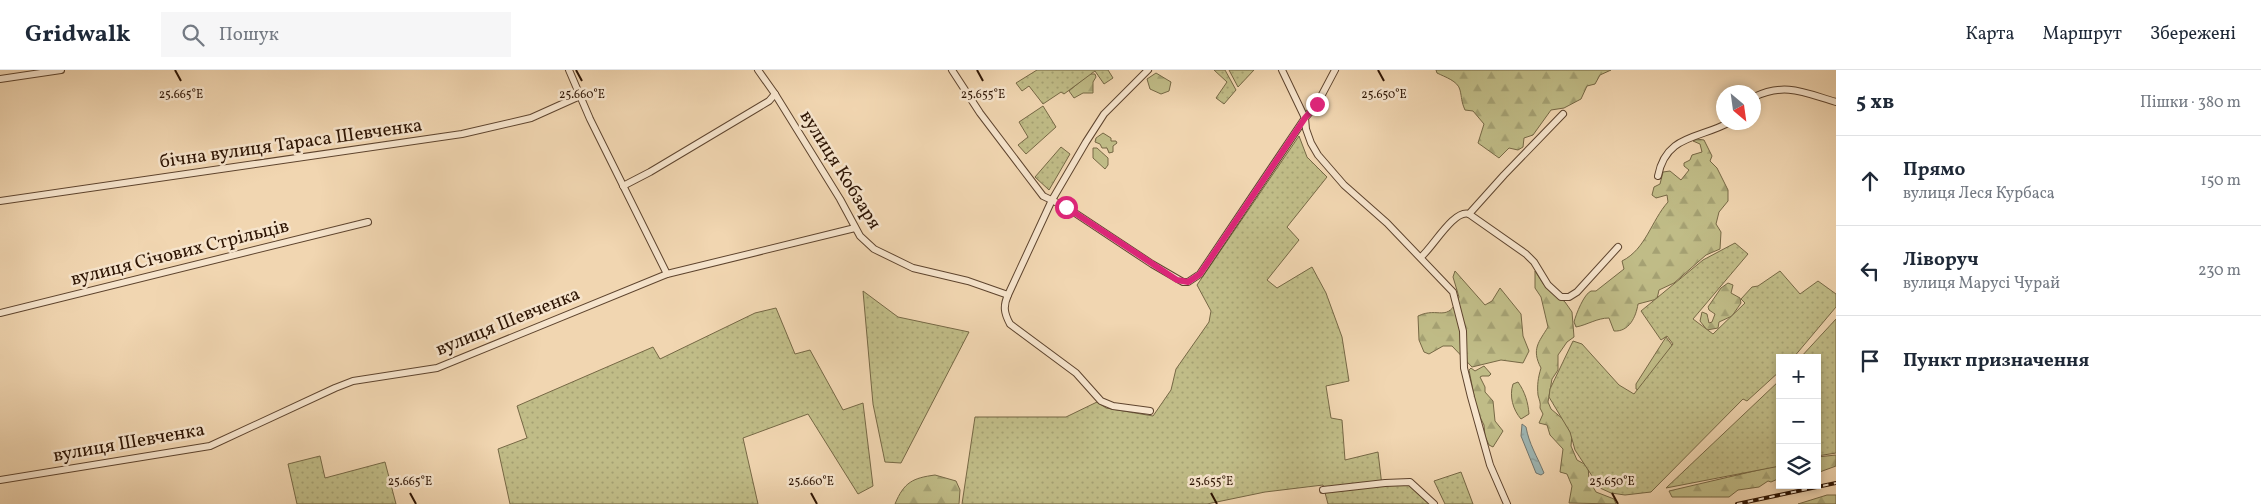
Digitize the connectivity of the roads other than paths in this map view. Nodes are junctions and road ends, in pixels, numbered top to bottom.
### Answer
1 (61, 70) edge
2 (569, 70) edge
3 (758, 70) edge
4 (952, 70) edge
5 (1148, 70) edge
6 (1282, 70) edge
7 (1335, 70) edge
8 (0, 79) edge
9 (775, 94) junction
10 (1761, 94) edge
11 (580, 96) junction
12 (1836, 102) edge
13 (1563, 114) dead end
14 (1305, 118) junction
15 (1717, 130) edge
16 (1658, 176) dead end
17 (622, 186) junction
18 (1052, 200) junction
19 (0, 201) edge
20 (1469, 214) junction
21 (368, 222) dead end
22 (855, 228) junction
23 (1618, 247) dead end
24 (1421, 257) junction
25 (667, 274) junction
26 (1008, 295) junction
27 (0, 312) edge
28 (1150, 412) dead end
29 (0, 480) edge
30 (1323, 490) dead end
31 (1434, 504) edge
32 (1507, 504) edge

1 - 8 street
2 - 11 street
3 - 9 street, вулиця Кобзаря
4 - 18 street
5 - 18 street
6 - 14 street
7 - 14 street
9 - 17 street
9 - 22 street, вулиця Кобзаря
10 - 12 street
11 - 17 street
11 - 19 street, бічна вулиця Тараса Шевченка
13 - 20 street
14 - 18 street
14 - 24 street
15 - 16 street
17 - 25 street
18 - 26 street
20 - 23 street
20 - 24 street
21 - 27 street, вулиця Січових Стрільців
22 - 25 street, вулиця Шевченка
22 - 26 street, вулиця Кобзаря
24 - 32 street
25 - 29 street, вулиця Шевченка
26 - 28 street
30 - 31 street

